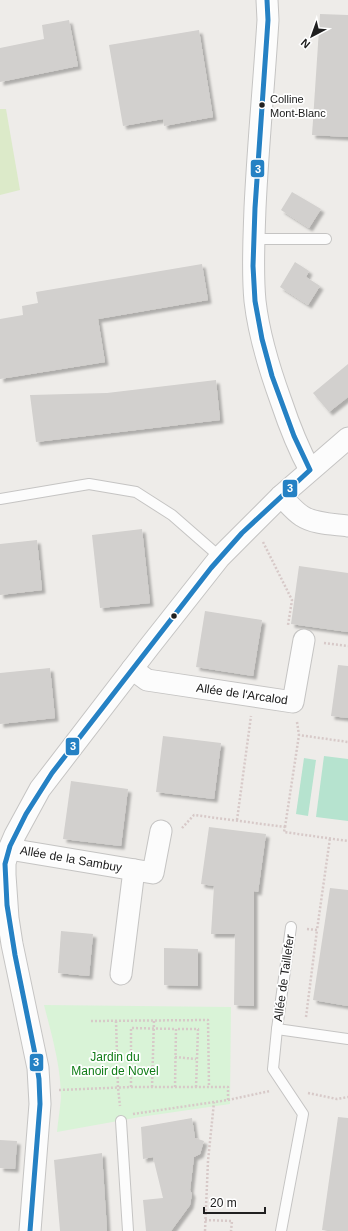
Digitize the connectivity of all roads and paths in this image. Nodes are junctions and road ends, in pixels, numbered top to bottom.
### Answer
1 (267, 0) edge
2 (254, 239) junction
3 (326, 239) dead end
4 (348, 438) edge
5 (310, 470) junction
6 (282, 496) junction
7 (0, 499) edge
8 (348, 526) edge
9 (248, 528) junction
10 (220, 557) junction
11 (304, 640) junction
12 (348, 646) edge
13 (132, 669) junction
14 (254, 696) junction
15 (348, 742) edge
16 (237, 820) junction
17 (285, 827) junction
18 (161, 831) joint
19 (330, 838) junction
20 (348, 841) edge
21 (5, 858) edge
22 (134, 870) junction
23 (291, 926) joint
24 (317, 930) junction
25 (122, 974) dead end
26 (154, 1020) junction
27 (91, 1021) dead end
28 (116, 1021) junction
29 (154, 1028) junction
30 (176, 1029) junction
31 (277, 1029) junction
32 (304, 1033) junction
33 (348, 1039) edge
34 (175, 1057) junction
35 (196, 1059) junction
36 (131, 1087) junction
37 (152, 1087) junction
38 (175, 1087) junction
39 (209, 1087) junction
40 (118, 1088) junction
41 (196, 1088) junction
42 (286, 1088) junction
43 (40, 1090) junction
44 (348, 1097) edge
45 (228, 1100) junction
46 (214, 1102) junction
47 (121, 1119) junction
48 (205, 1220) junction
49 (30, 1231) edge
50 (128, 1231) edge
51 (205, 1231) edge
52 (232, 1231) edge
53 (281, 1231) edge

1 - 2 street
2 - 3 lane
2 - 5 street
4 - 5 street
5 - 6 street
6 - 8 street
6 - 9 street
7 - 10 lane
9 - 10 street
9 - 11 path
10 - 13 street
11 - 12 path
11 - 14 street, Allée de l'Arcalod
13 - 14 street, Allée de l'Arcalod
13 - 21 street
14 - 16 path
15 - 17 path
16 - 17 path
16 - 18 path
17 - 19 path
18 - 22 street, Allée de la Sambuy
19 - 20 path
19 - 24 path
21 - 22 street, Allée de la Sambuy
21 - 43 street
22 - 25 street, Allée de la Sambuy
23 - 24 path
23 - 31 lane, Allée de Taillefer
24 - 32 path
26 - 28 path
26 - 29 path
26 - 39 path
27 - 28 path
28 - 40 path
29 - 30 path
29 - 36 path
29 - 37 path
30 - 34 path
30 - 35 path
31 - 32 lane, Allée de Taillefer
31 - 42 lane, Allée de Taillefer
32 - 33 lane, Allée de Taillefer
34 - 35 path
34 - 38 path
35 - 41 path
36 - 37 path
36 - 40 path
37 - 38 path
38 - 41 path
39 - 41 path
39 - 45 path
40 - 43 path
40 - 47 path
42 - 44 path
42 - 45 path
42 - 53 lane, Allée de Taillefer
43 - 49 street
45 - 46 path
46 - 47 path
46 - 48 path
47 - 50 lane
48 - 51 path
48 - 52 path

